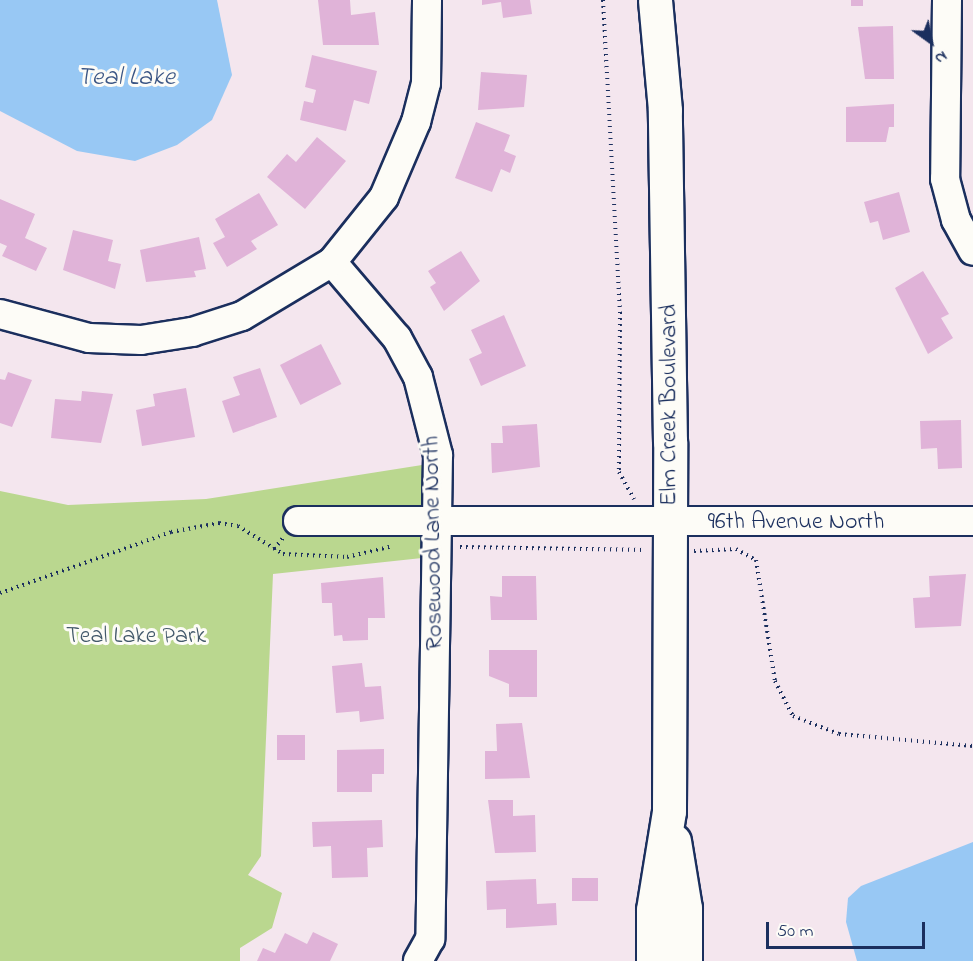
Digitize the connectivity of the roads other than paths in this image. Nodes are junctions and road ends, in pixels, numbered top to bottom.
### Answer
1 (427, 0) edge
2 (656, 0) edge
3 (946, 0) edge
4 (973, 250) edge
5 (332, 262) junction
6 (0, 314) edge
7 (298, 521) dead end
8 (973, 521) edge
9 (439, 523) junction
10 (670, 524) junction
11 (669, 811) junction
12 (418, 961) edge
13 (653, 961) edge
14 (685, 961) edge

1 - 5 street
2 - 10 main road, Elm Creek Boulevard
3 - 4 street
5 - 6 street
5 - 9 street, Rosewood Lane North
7 - 9 street, 96th Avenue North
8 - 10 street, 96th Avenue North
9 - 10 street, 96th Avenue North
9 - 12 street, Rosewood Lane North
10 - 11 main road, Elm Creek Boulevard
11 - 13 main road, Elm Creek Boulevard
11 - 14 main road, Elm Creek Boulevard

